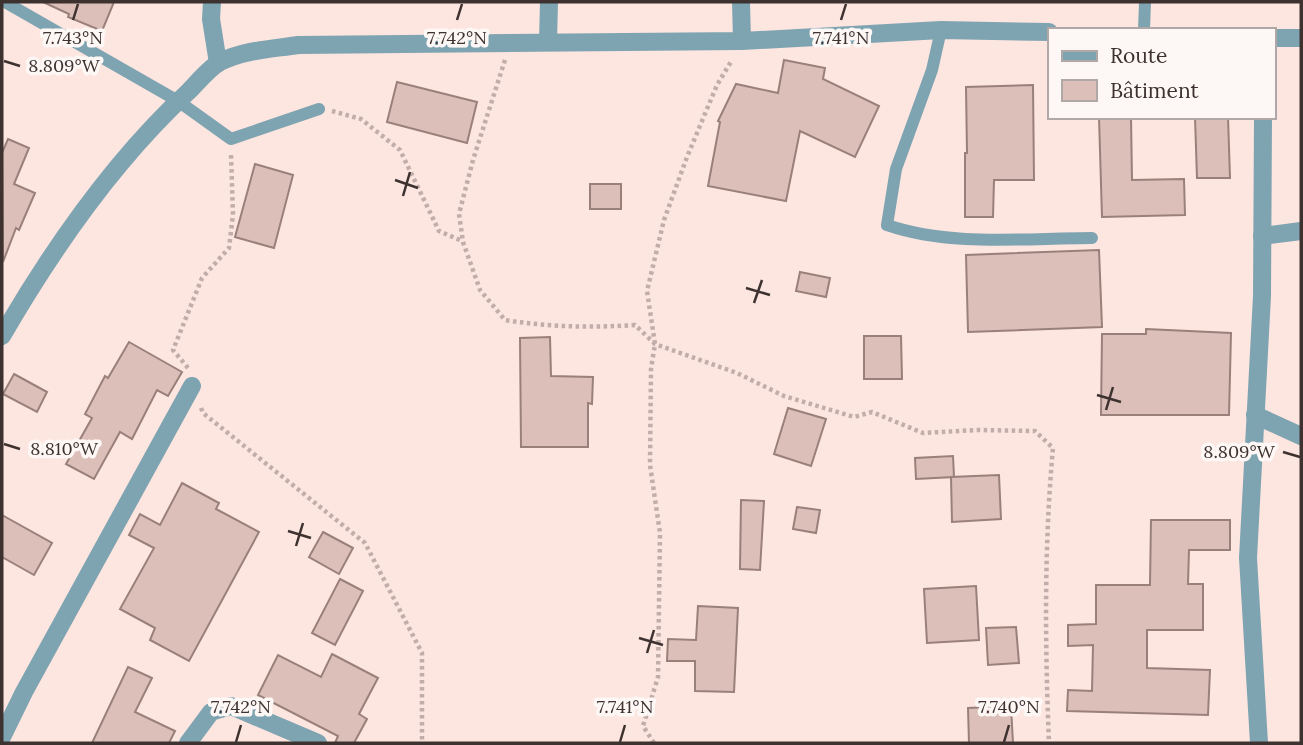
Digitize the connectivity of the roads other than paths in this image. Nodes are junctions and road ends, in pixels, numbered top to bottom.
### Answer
1 (5, 2) edge
2 (212, 2) edge
3 (549, 2) edge
4 (741, 2) edge
5 (1145, 2) edge
6 (1144, 28) edge
7 (942, 30) junction
8 (1048, 32) edge
9 (1275, 38) edge
10 (1301, 38) edge
11 (742, 41) junction
12 (548, 43) junction
13 (218, 63) junction
14 (178, 101) junction
15 (319, 109) road end
16 (1262, 119) edge
17 (1301, 231) edge
18 (1262, 236) junction
19 (1092, 237) dead end
20 (2, 336) edge
21 (192, 386) road end
22 (1255, 415) junction
23 (1301, 436) edge
24 (2, 737) edge
25 (188, 743) edge
26 (318, 743) edge
27 (1259, 743) edge

1 - 14 lane
2 - 13 street
3 - 12 street
4 - 11 street
5 - 6 lane
7 - 8 street
7 - 11 street
7 - 19 lane
9 - 10 street
11 - 12 street
12 - 13 street
13 - 14 street
14 - 15 lane
14 - 20 street
16 - 18 street
17 - 18 street
18 - 22 street
21 - 24 street
22 - 23 street
22 - 27 street
25 - 26 street

